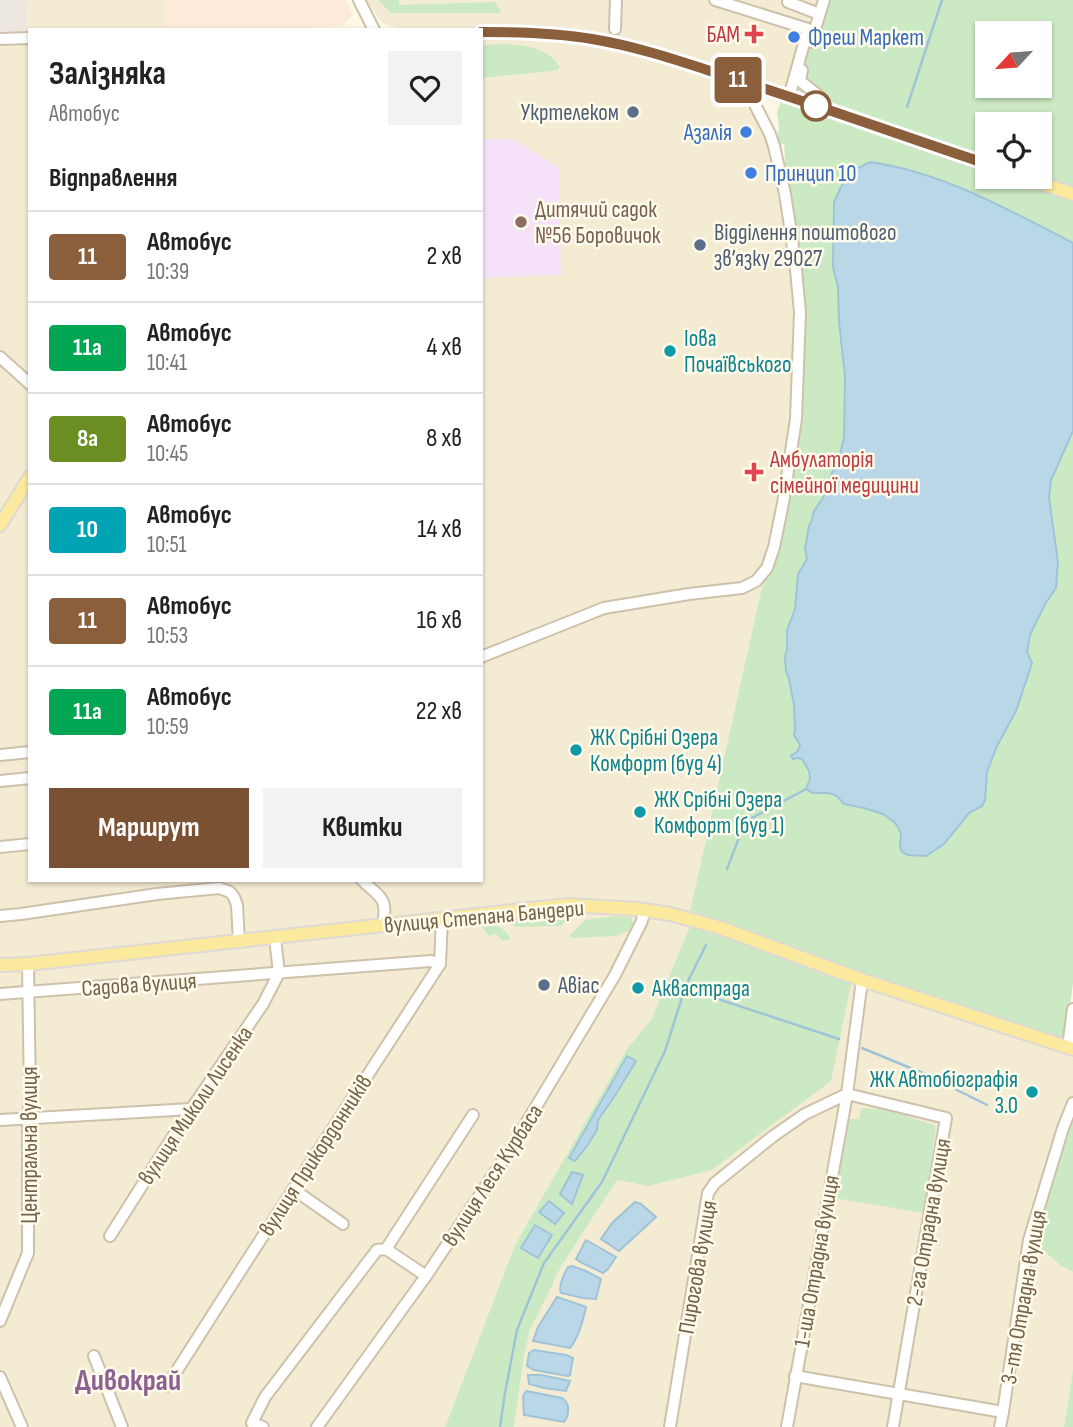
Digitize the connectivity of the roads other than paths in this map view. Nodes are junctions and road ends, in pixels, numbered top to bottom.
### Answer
1 (359, 0) edge
2 (616, 0) edge
3 (715, 0) edge
4 (789, 0) edge
5 (821, 0) edge
6 (814, 12) junction
7 (373, 28) edge
8 (614, 29) dead end
9 (808, 29) junction
10 (483, 32) edge
11 (0, 38) edge
12 (28, 38) edge
13 (753, 84) junction
14 (789, 97) junction
15 (818, 107) junction
16 (975, 160) edge
17 (1052, 187) edge
18 (1073, 194) edge
19 (0, 357) edge
20 (28, 382) edge
21 (28, 480) edge
22 (0, 525) edge
23 (483, 656) edge
24 (28, 752) edge
25 (0, 755) edge
26 (28, 778) edge
27 (0, 781) edge
28 (28, 844) edge
29 (0, 847) edge
30 (364, 882) edge
31 (645, 911) junction
32 (0, 916) edge
33 (442, 918) junction
34 (383, 925) junction
35 (275, 938) junction
36 (239, 942) junction
37 (28, 964) junction
38 (440, 964) junction
39 (0, 965) edge
40 (279, 973) junction
41 (862, 980) junction
42 (28, 992) junction
43 (0, 994) edge
44 (1073, 1009) edge
45 (1070, 1048) edge
46 (846, 1094) junction
47 (1073, 1103) edge
48 (192, 1109) junction
49 (473, 1115) dead end
50 (28, 1119) junction
51 (0, 1120) edge
52 (293, 1189) junction
53 (343, 1224) dead end
54 (110, 1236) dead end
55 (386, 1249) junction
56 (426, 1276) junction
57 (0, 1321) edge
58 (94, 1356) dead end
59 (795, 1376) junction
60 (0, 1377) edge
61 (167, 1386) dead end
62 (899, 1393) junction
63 (1003, 1412) junction
64 (22, 1427) edge
65 (121, 1427) edge
66 (263, 1427) edge
67 (317, 1427) edge
68 (670, 1427) edge
69 (787, 1427) edge
70 (893, 1427) edge
71 (1000, 1427) edge

1 - 7 street
2 - 8 street
3 - 9 street
4 - 6 street
5 - 6 street
5 - 15 street
6 - 9 street
9 - 14 street
10 - 13 main road
11 - 12 street
13 - 14 main road
13 - 23 street
14 - 15 main road
15 - 16 main road
17 - 18 main road
19 - 20 street
21 - 22 main road
24 - 25 street
26 - 27 street
28 - 29 street
30 - 34 street
31 - 33 main road, вулиця Степана Бандери
31 - 41 main road, вулиця Степана Бандери
31 - 56 street, вулиця Леся Курбаса
32 - 36 street
33 - 34 main road, вулиця Степана Бандери
33 - 38 street
34 - 35 main road, вулиця Степана Бандери
35 - 36 main road, вулиця Степана Бандери
35 - 40 street
36 - 37 main road, вулиця Степана Бандери
37 - 39 main road, вулиця Степана Бандери
37 - 42 street, Центральна вулиця
38 - 40 street, Садова вулиця
38 - 52 street, вулиця Прикордонників
40 - 42 street, Садова вулиця
40 - 48 street, вулиця Миколи Лисенка
41 - 45 main road, вулиця Степана Бандери
41 - 46 street, 1-ша Отрадна вулиця
42 - 43 street, Садова вулиця
42 - 50 street, Центральна вулиця
44 - 45 street
46 - 59 street, 1-ша Отрадна вулиця
46 - 62 street, 2-га Отрадна вулиця
46 - 68 street, Пирогова вулиця
47 - 63 street, 3-тя Отрадна вулиця
48 - 50 street
48 - 54 street, вулиця Миколи Лисенка
49 - 55 street
50 - 51 street
50 - 57 street, Центральна вулиця
52 - 53 street
52 - 61 street, вулиця Прикордонників
55 - 56 street
55 - 66 street
56 - 67 street, вулиця Леся Курбаса
58 - 65 street
59 - 62 street
59 - 69 street, 1-ша Отрадна вулиця
60 - 64 street
62 - 63 street
62 - 70 street, 2-га Отрадна вулиця
63 - 71 street, 3-тя Отрадна вулиця

